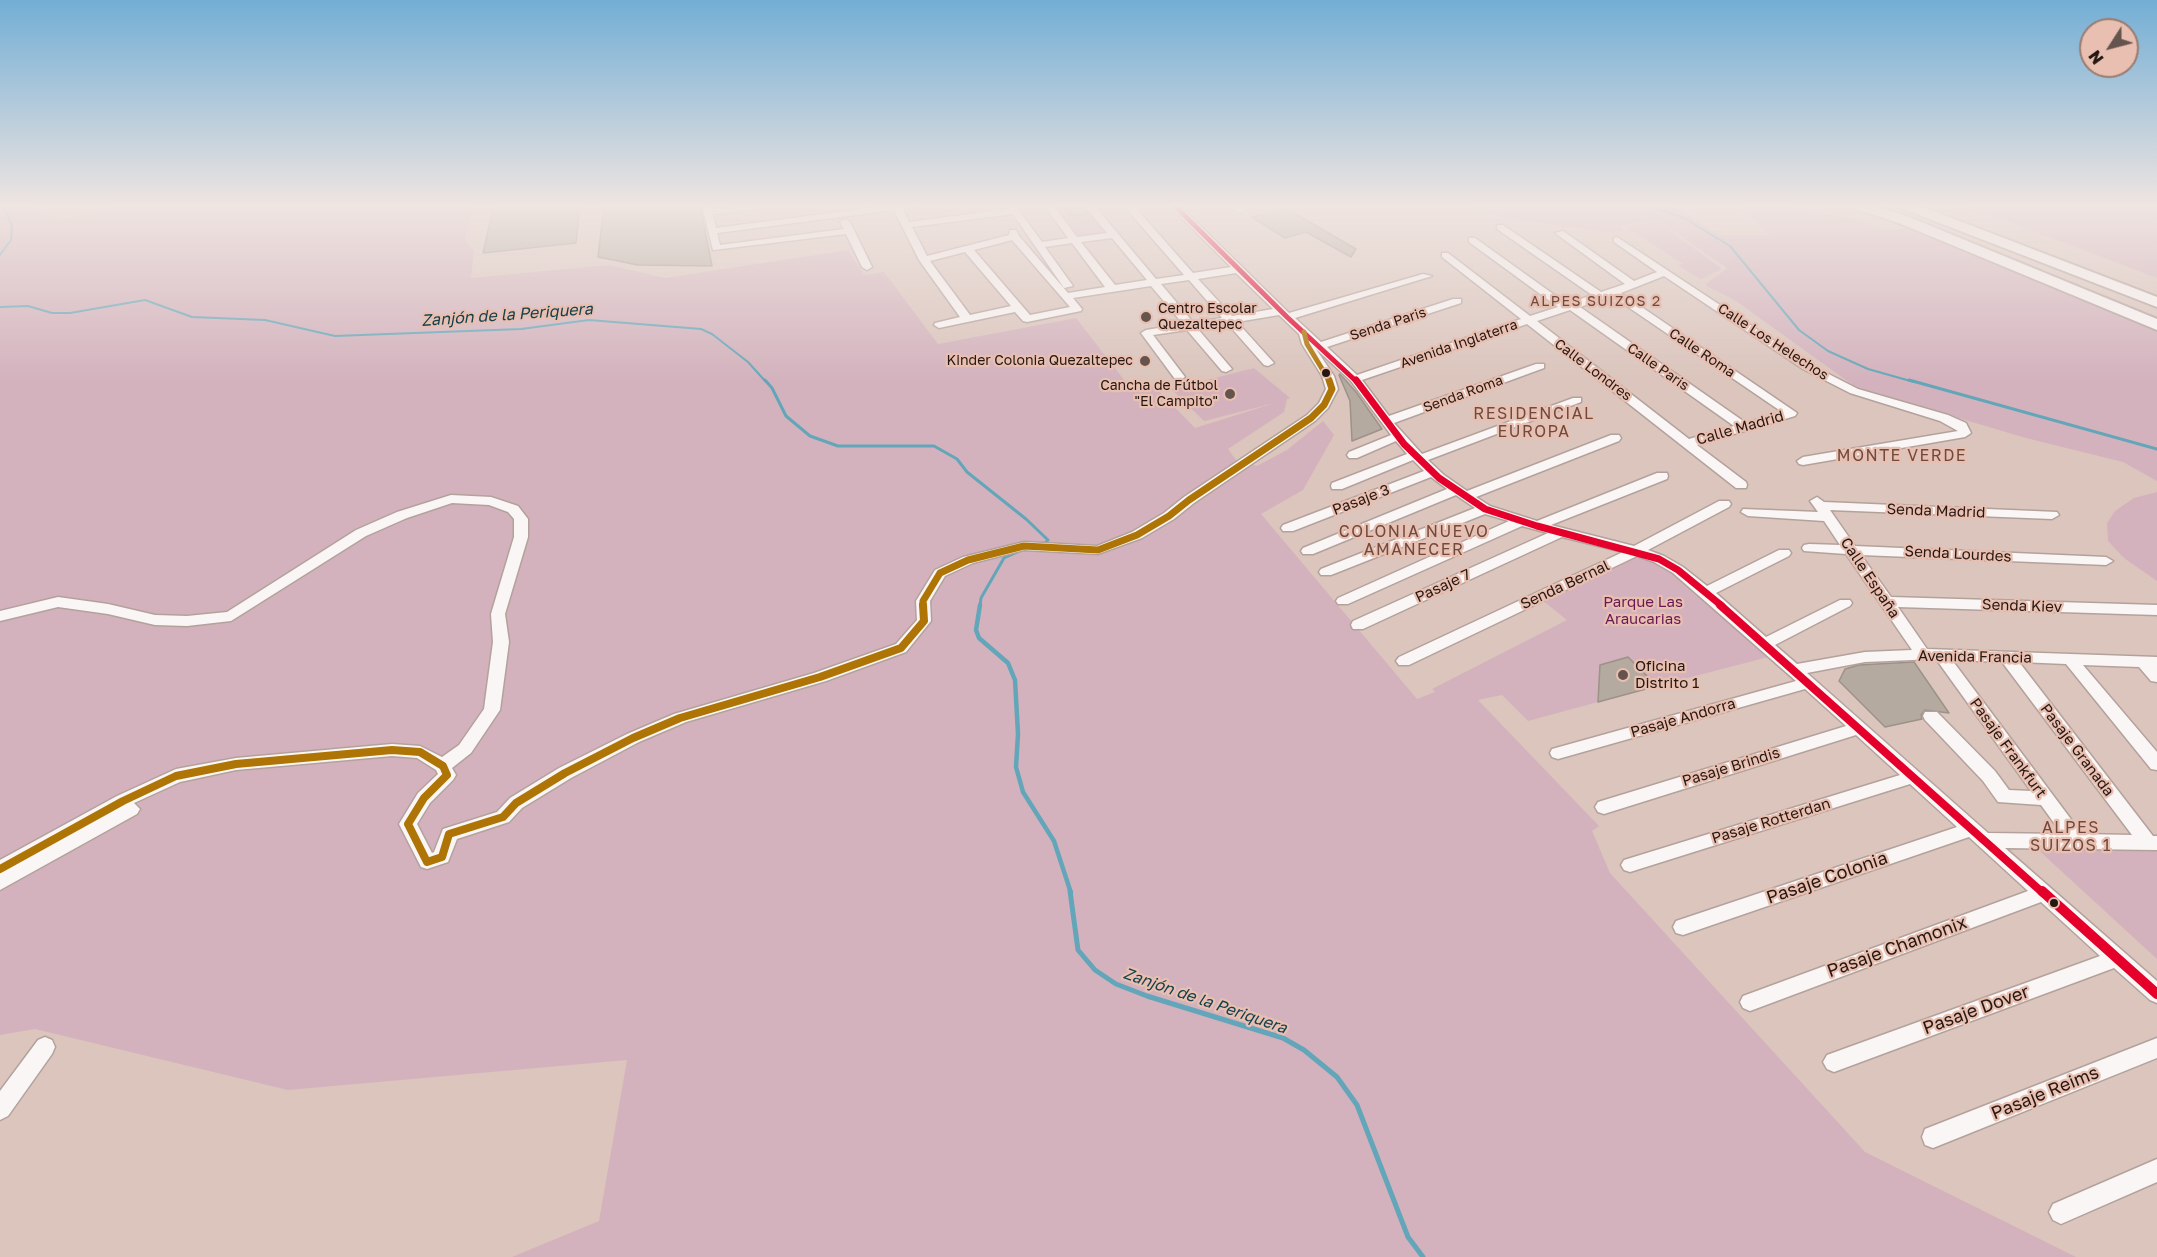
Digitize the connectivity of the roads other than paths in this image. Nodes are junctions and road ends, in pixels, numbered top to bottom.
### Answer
1 (865, 264) edge
2 (927, 264) edge
3 (980, 264) edge
4 (1041, 264) edge
5 (1051, 264) edge
6 (1093, 264) edge
7 (1138, 264) edge
8 (1179, 264) edge
9 (1234, 264) edge
10 (1456, 264) edge
11 (1506, 264) edge
12 (1552, 264) edge
13 (1603, 264) edge
14 (1652, 264) edge
15 (2010, 264) edge
16 (2058, 264) edge
17 (867, 267) dead end
18 (1240, 269) junction
19 (1665, 272) junction
20 (1427, 276) dead end
21 (1191, 277) junction
22 (1154, 283) junction
23 (1633, 285) junction
24 (1112, 289) junction
25 (1613, 292) junction
26 (1071, 296) junction
27 (1600, 297) junction
28 (1457, 301) dead end
29 (2157, 302) edge
30 (1569, 307) junction
31 (1018, 308) junction
32 (1285, 314) junction
33 (967, 319) junction
34 (1230, 320) junction
35 (1528, 321) junction
36 (2157, 324) edge
37 (939, 325) dead end
38 (1190, 326) junction
39 (1304, 332) junction
40 (1319, 346) junction
41 (1268, 363) dead end
42 (1540, 366) dead end
43 (1226, 369) dead end
44 (1179, 377) dead end
45 (1355, 379) junction
46 (1577, 400) dead end
47 (1791, 414) joint
48 (1387, 422) junction
49 (1744, 427) junction
50 (1398, 436) junction
51 (1615, 438) dead end
52 (1689, 443) junction
53 (1353, 455) dead end
54 (1417, 457) junction
55 (1803, 461) dead end
56 (1433, 472) junction
57 (1662, 476) dead end
58 (1741, 485) dead end
59 (1337, 486) dead end
60 (1462, 493) junction
61 (1724, 504) dead end
62 (1485, 508) junction
63 (1822, 508) junction
64 (1748, 512) dead end
65 (2052, 515) dead end
66 (1521, 521) junction
67 (1537, 526) junction
68 (1288, 528) dead end
69 (1561, 532) junction
70 (1809, 548) dead end
71 (1850, 549) junction
72 (1308, 551) dead end
73 (1636, 551) junction
74 (1784, 553) dead end
75 (2106, 561) dead end
76 (1326, 572) dead end
77 (1706, 592) junction
78 (1343, 601) dead end
79 (1886, 602) junction
80 (1845, 603) dead end
81 (2157, 610) edge
82 (0, 616) edge
83 (1358, 625) dead end
84 (1764, 644) junction
85 (1931, 655) junction
86 (2007, 657) junction
87 (2070, 659) junction
88 (1404, 661) dead end
89 (2150, 662) edge
90 (1794, 670) junction
91 (2157, 676) edge
92 (1809, 683) junction
93 (1931, 716) dead end
94 (1859, 728) junction
95 (1558, 753) dead end
96 (2157, 764) edge
97 (443, 766) junction
98 (201, 769) junction
99 (1913, 777) junction
100 (2044, 798) junction
101 (1604, 807) dead end
102 (1978, 834) junction
103 (2077, 841) junction
104 (2153, 843) edge
105 (1630, 865) dead end
106 (0, 869) edge
107 (0, 882) edge
108 (2043, 892) junction
109 (1683, 927) dead end
110 (2118, 958) junction
111 (2157, 993) edge
112 (1750, 1002) dead end
113 (45, 1047) dead end
114 (2157, 1048) edge
115 (1834, 1062) dead end
116 (0, 1109) edge
117 (1934, 1137) dead end
118 (2157, 1170) edge
119 (2061, 1212) dead end

1 - 17 street
2 - 33 street
3 - 31 street
4 - 26 street
5 - 26 street
6 - 24 street
7 - 22 street
8 - 21 street
9 - 18 street
10 - 35 street, Calle Londres
11 - 30 street, Calle Paris
12 - 27 street
13 - 23 street
14 - 19 street
15 - 36 highway
16 - 29 highway
18 - 21 street
18 - 32 street
19 - 23 street, Avenida Inglaterra
19 - 55 street, Calle Los Helechos
20 - 32 street
21 - 22 street
21 - 34 street
22 - 24 street
22 - 38 street
23 - 25 street, Avenida Inglaterra
24 - 26 street
25 - 27 street, Avenida Inglaterra
25 - 47 street, Calle Roma
26 - 31 street
27 - 30 street, Avenida Inglaterra
28 - 40 street, Senda Paris
30 - 35 street, Avenida Inglaterra
30 - 49 street, Calle Paris
31 - 33 street
32 - 34 street
32 - 39 street
33 - 37 street
34 - 38 street
34 - 41 street
35 - 45 street, Avenida Inglaterra
35 - 52 street, Calle Londres
38 - 43 street
38 - 44 street
39 - 40 street
39 - 97 street
40 - 45 street
42 - 48 street, Senda Roma
45 - 48 street
46 - 54 street
47 - 49 street, Calle Madrid
48 - 50 street
49 - 52 street, Calle Madrid
50 - 53 street
50 - 54 street
51 - 60 street
52 - 58 street, Calle Londres
54 - 56 street
54 - 59 street
56 - 60 street
56 - 68 street, Pasaje 3
57 - 67 street
60 - 62 street
60 - 72 street
61 - 73 street, Senda Bernal
62 - 66 street
62 - 76 street
63 - 64 street, Senda Madrid
63 - 65 street, Senda Madrid
63 - 71 street, Calle España
66 - 67 street
66 - 78 street
67 - 69 street
69 - 73 street
69 - 83 street, Pasaje 7
70 - 71 street, Senda Lourdes
71 - 75 street, Senda Lourdes
71 - 79 street, Calle España
73 - 77 street
73 - 88 street, Senda Bernal
74 - 77 street
77 - 84 street
79 - 81 street, Senda Kiev
79 - 85 street, Calle España
80 - 84 street
82 - 97 street
84 - 90 street
85 - 86 street, Avenida Francia
85 - 90 street, Avenida Francia
85 - 100 street, Pasaje Frankfurt
86 - 87 street, Avenida Francia
86 - 104 street, Pasaje Granada
87 - 89 street, Avenida Francia
87 - 96 street
89 - 91 street
90 - 92 street
92 - 94 street
92 - 95 street, Pasaje Andorra
93 - 100 street
94 - 99 street
94 - 101 street, Pasaje Brindis
97 - 98 street
98 - 106 street
98 - 107 street
99 - 102 street
99 - 105 street, Pasaje Rotterdan
100 - 103 street, Pasaje Frankfurt
102 - 103 street, Pasaje Colonia
102 - 108 street
102 - 109 street, Pasaje Colonia
103 - 104 street, Pasaje Colonia
108 - 110 street
108 - 112 street, Pasaje Chamonix
110 - 111 street
110 - 115 street, Pasaje Dover
113 - 116 street
114 - 117 street, Pasaje Reims
118 - 119 street

